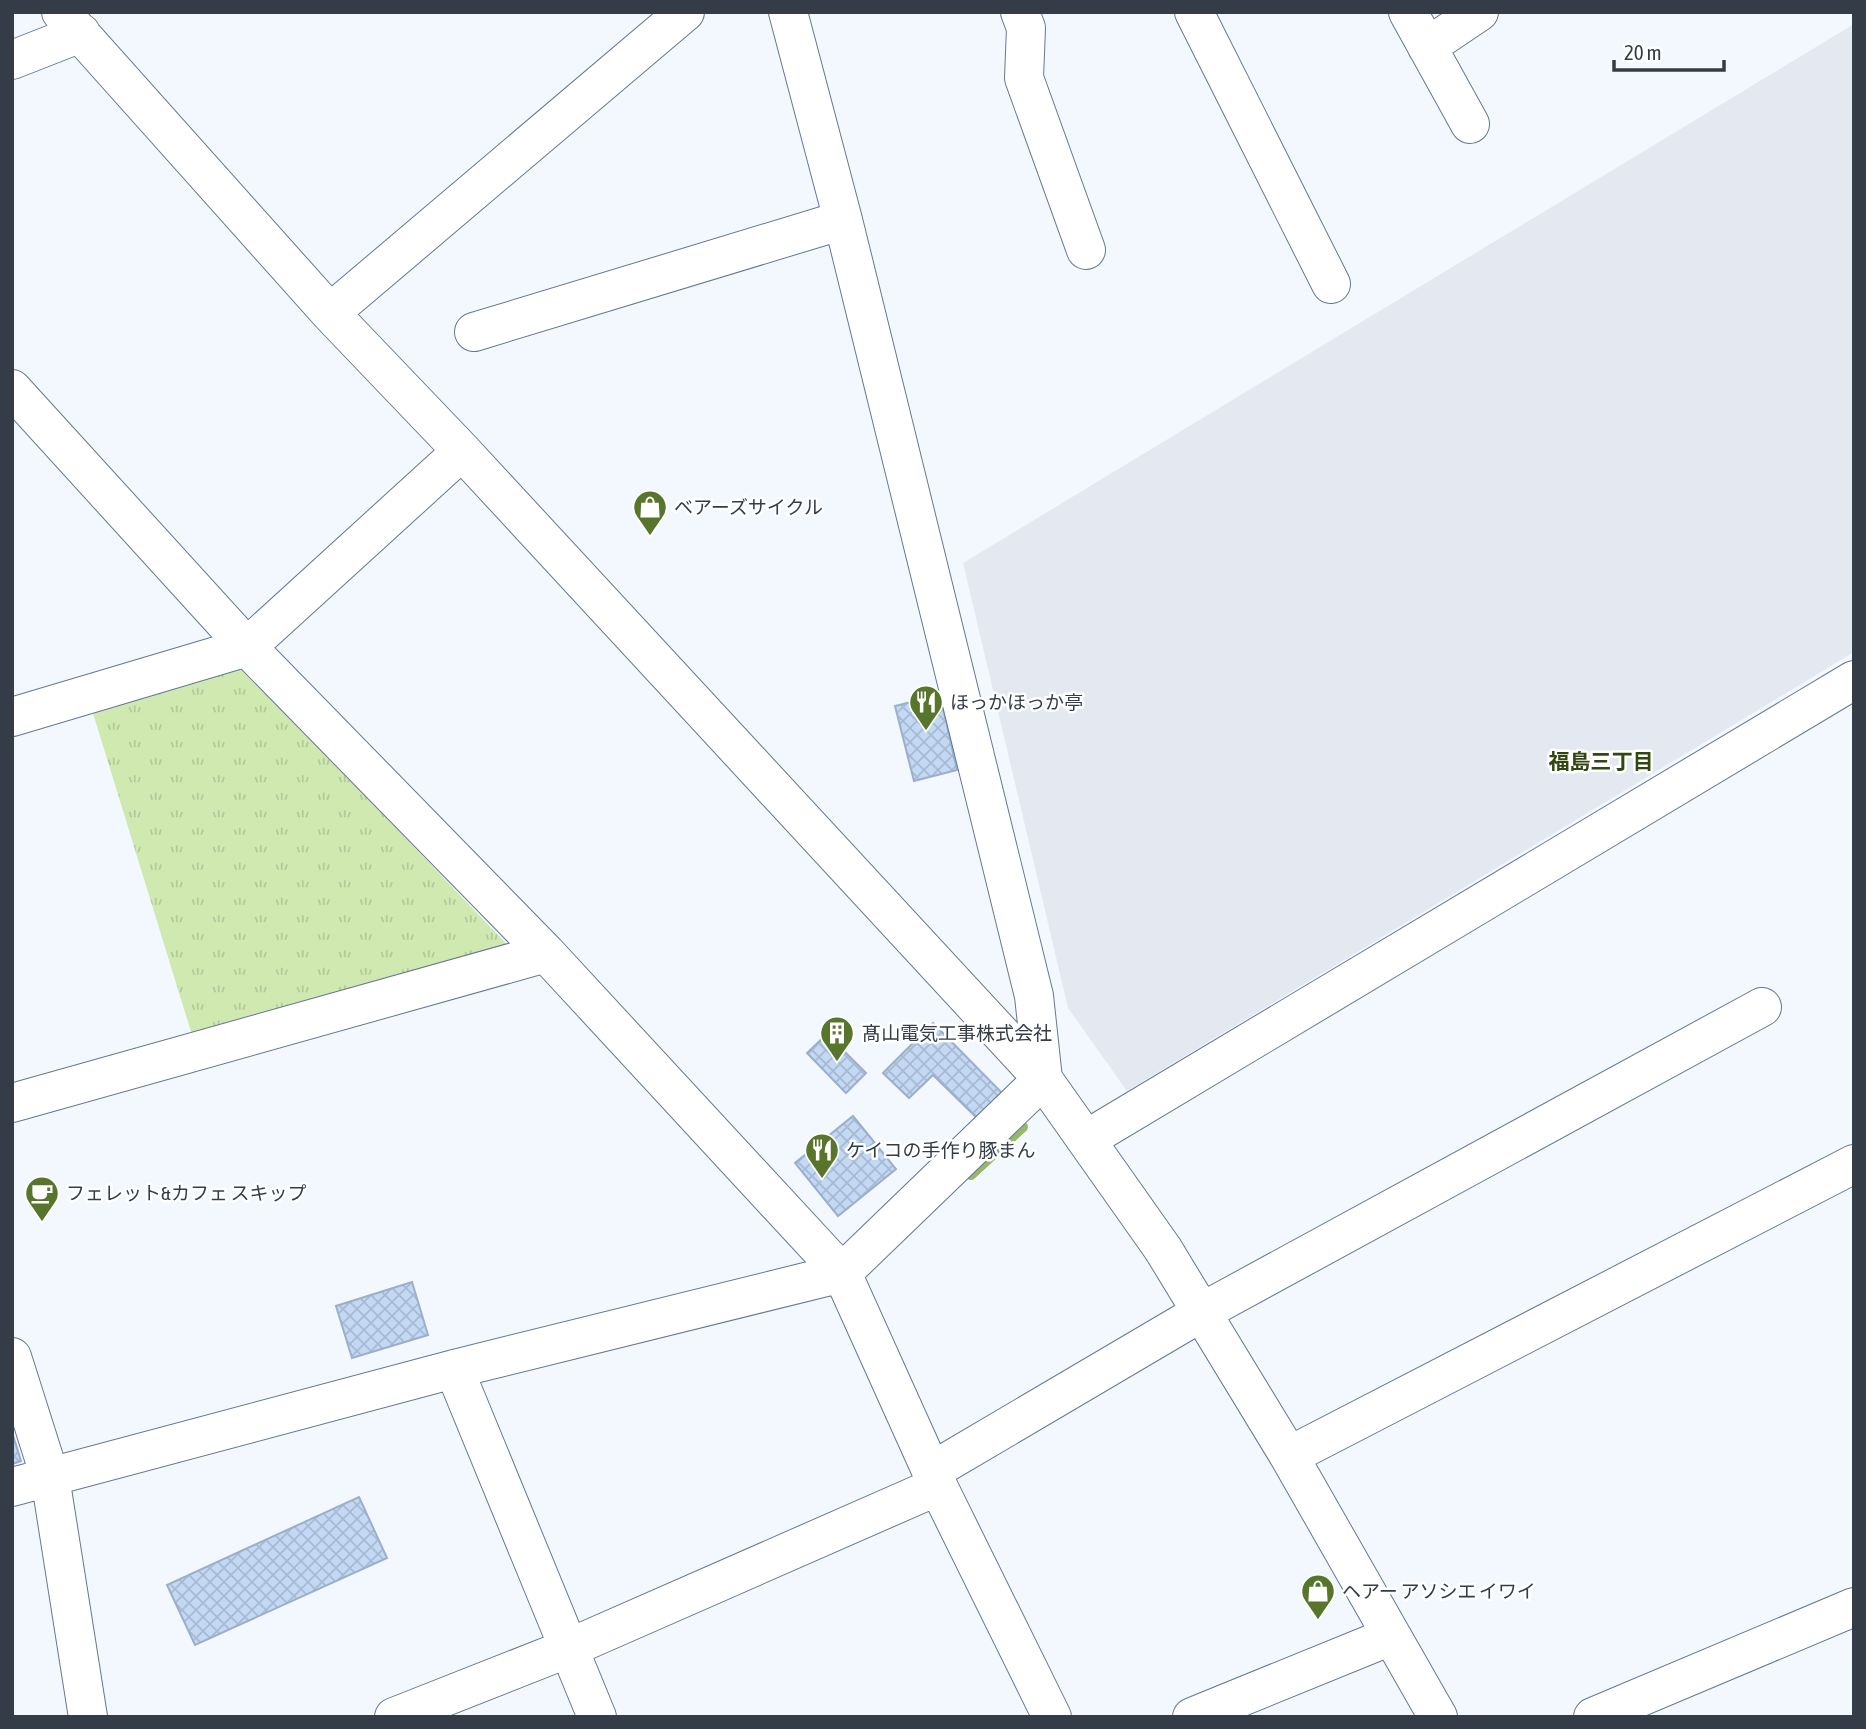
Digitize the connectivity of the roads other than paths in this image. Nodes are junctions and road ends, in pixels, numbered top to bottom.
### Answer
1 (685, 12) edge
2 (788, 12) edge
3 (1020, 12) edge
4 (1194, 12) edge
5 (1408, 12) edge
6 (1479, 12) edge
7 (73, 20) edge
8 (1427, 47) junction
9 (12, 60) edge
10 (1470, 124) dead end
11 (843, 220) junction
12 (1086, 250) dead end
13 (1331, 284) dead end
14 (330, 313) junction
15 (474, 332) dead end
16 (12, 389) edge
17 (461, 451) junction
18 (247, 647) junction
19 (1854, 680) edge
20 (12, 717) edge
21 (546, 953) junction
22 (1762, 1007) dead end
23 (1042, 1079) junction
24 (12, 1103) edge
25 (1087, 1139) junction
26 (1854, 1164) edge
27 (842, 1273) junction
28 (1202, 1312) junction
29 (12, 1357) edge
30 (454, 1370) junction
31 (1289, 1456) junction
32 (50, 1476) junction
33 (935, 1478) junction
34 (12, 1487) edge
35 (1854, 1607) edge
36 (1391, 1636) junction
37 (569, 1648) junction
38 (88, 1717) edge
39 (394, 1717) edge
40 (597, 1717) edge
41 (1052, 1717) edge
42 (1192, 1717) edge
43 (1438, 1717) edge
44 (1592, 1717) edge

1 - 14 street
2 - 11 street
3 - 12 street
4 - 13 street
5 - 8 street
6 - 8 street
7 - 9 street
7 - 14 street
8 - 10 street
11 - 15 street
11 - 23 street
14 - 17 street
16 - 18 street
17 - 18 street
17 - 23 street
18 - 20 street
18 - 21 street
19 - 25 street
21 - 24 street
21 - 27 street
22 - 28 street
23 - 25 street
23 - 27 street
25 - 28 street
26 - 31 street
27 - 30 street
27 - 33 street
28 - 31 street
28 - 33 street
29 - 32 street
30 - 32 street
30 - 37 street
31 - 36 street
32 - 34 street
32 - 38 street
33 - 37 street
33 - 41 street
35 - 44 street
36 - 42 street
36 - 43 street
37 - 39 street
37 - 40 street

